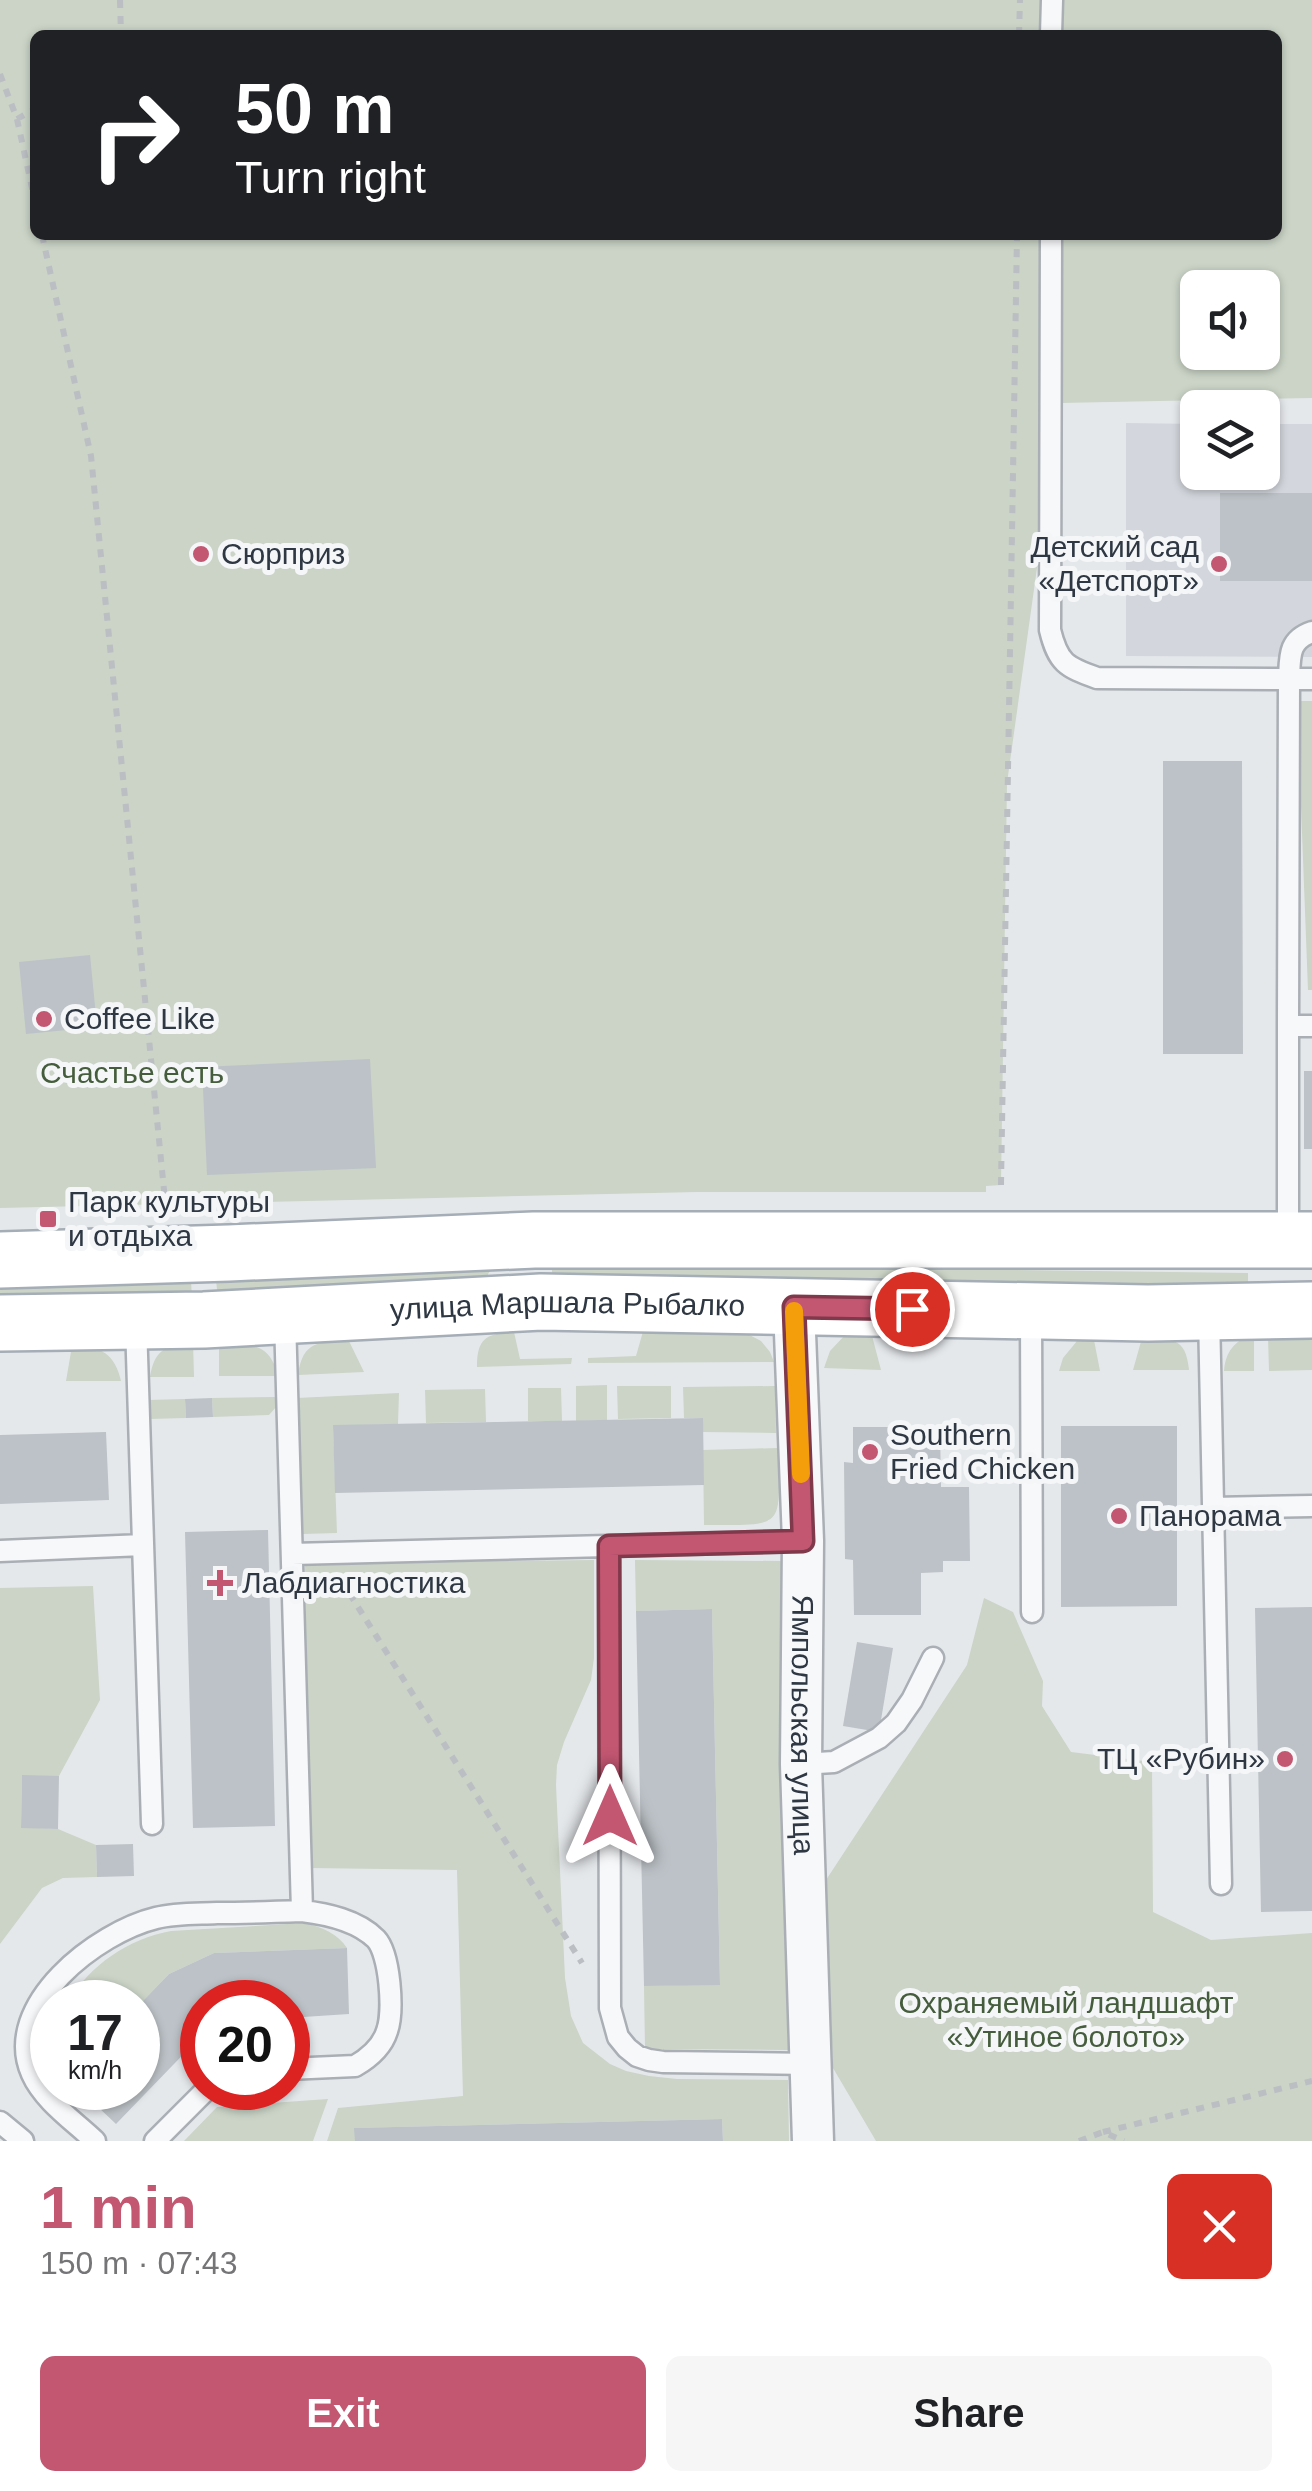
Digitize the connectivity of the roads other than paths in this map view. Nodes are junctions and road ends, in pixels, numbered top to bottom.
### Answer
1 (1052, 0) edge
2 (1052, 30) edge
3 (1051, 240) edge
4 (1312, 632) edge
5 (1290, 679) junction
6 (1312, 679) edge
7 (1288, 1026) junction
8 (1312, 1026) edge
9 (534, 1240) junction
10 (1300, 1240) edge
11 (0, 1260) edge
12 (541, 1302) junction
13 (794, 1307) junction
14 (1312, 1310) edge
15 (1031, 1311) junction
16 (1208, 1312) junction
17 (285, 1315) junction
18 (136, 1322) junction
19 (0, 1324) edge
20 (1312, 1506) edge
21 (1212, 1508) junction
22 (803, 1541) junction
23 (143, 1544) junction
24 (609, 1546) junction
25 (0, 1551) edge
26 (292, 1554) junction
27 (1032, 1612) dead end
28 (933, 1658) dead end
29 (802, 1764) junction
30 (152, 1824) dead end
31 (1221, 1884) dead end
32 (302, 1911) junction
33 (811, 2064) junction
34 (310, 2068) edge
35 (186, 2110) edge
36 (0, 2122) edge
37 (23, 2141) edge
38 (94, 2141) edge
39 (154, 2141) edge
40 (812, 2141) edge

1 - 2 lane
3 - 5 lane
4 - 5 lane
5 - 6 lane
5 - 7 lane
7 - 8 lane
7 - 10 lane
9 - 10 main road
9 - 11 main road
9 - 12 main road
12 - 13 main road, улица Маршала Рыбалко
12 - 17 main road, улица Маршала Рыбалко
13 - 15 main road, улица Маршала Рыбалко
13 - 22 street, Ямпольская улица
14 - 16 main road, улица Маршала Рыбалко
15 - 16 main road, улица Маршала Рыбалко
15 - 27 lane
16 - 21 lane
17 - 18 main road, улица Маршала Рыбалко
17 - 26 lane
18 - 19 main road, улица Маршала Рыбалко
18 - 23 lane
20 - 21 lane
21 - 31 lane
22 - 24 lane
22 - 29 street, Ямпольская улица
23 - 25 lane
23 - 30 lane
24 - 26 lane
24 - 33 lane
26 - 32 lane
28 - 29 lane
29 - 33 street, Ямпольская улица
32 - 34 lane
32 - 38 lane
33 - 40 street, Ямпольская улица
35 - 39 lane
36 - 37 lane

